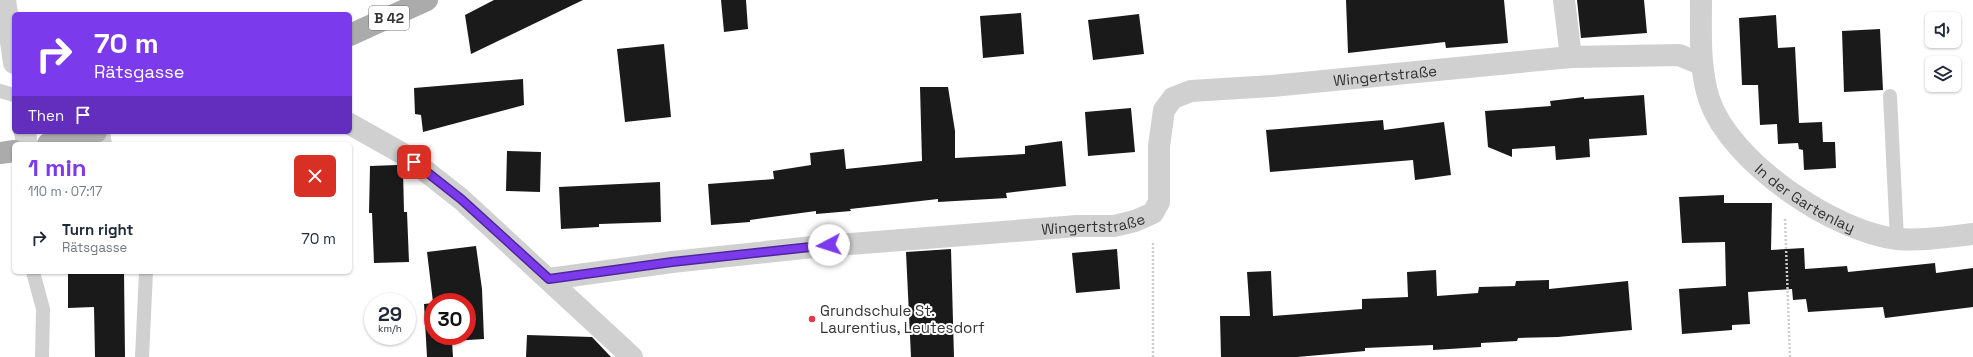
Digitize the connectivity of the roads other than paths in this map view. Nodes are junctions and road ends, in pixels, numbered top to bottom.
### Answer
1 (5, 0) edge
2 (427, 0) edge
3 (1564, 0) edge
4 (1701, 0) edge
5 (352, 35) edge
6 (12, 49) edge
7 (1571, 57) junction
8 (1701, 64) junction
9 (0, 91) edge
10 (12, 94) edge
11 (1890, 96) dead end
12 (352, 125) edge
13 (88, 134) edge
14 (56, 142) edge
15 (12, 151) edge
16 (0, 153) edge
17 (1973, 234) edge
18 (1897, 239) junction
19 (34, 274) edge
20 (146, 274) edge
21 (549, 279) junction
22 (42, 357) edge
23 (142, 357) edge
24 (632, 357) edge

1 - 6 street
2 - 5 main road, B 42
3 - 7 street
4 - 8 street, In der Gartenlay
7 - 8 street, Wingertstraße
7 - 21 street, Wingertstraße
8 - 18 street, In der Gartenlay
9 - 10 lane
11 - 18 lane
12 - 21 street
13 - 14 main road
15 - 16 main road
17 - 18 street, In der Gartenlay
19 - 22 lane
20 - 23 lane
21 - 24 street

